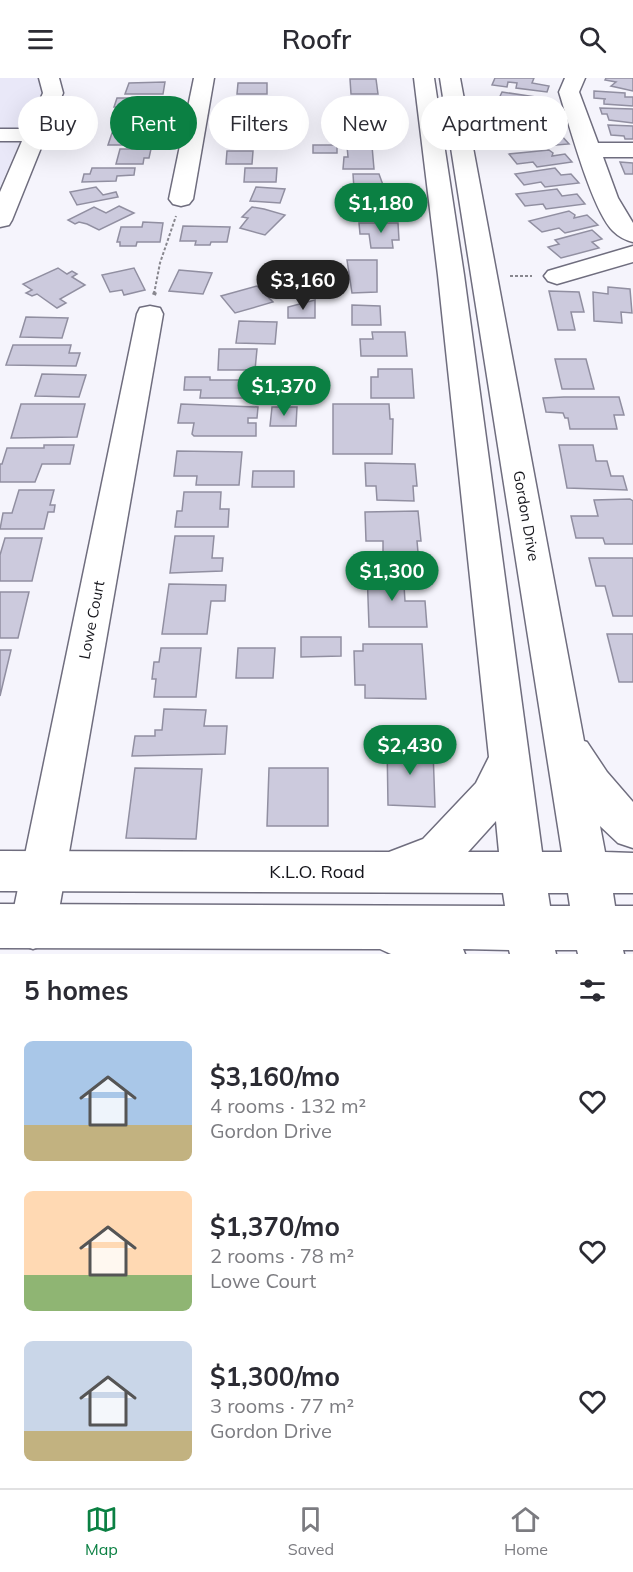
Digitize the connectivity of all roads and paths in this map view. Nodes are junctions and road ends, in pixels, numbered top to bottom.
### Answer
1 (49, 78) edge
2 (204, 78) edge
3 (424, 78) edge
4 (450, 78) edge
5 (575, 78) edge
6 (52, 96) edge
7 (0, 135) edge
8 (18, 135) edge
9 (29, 150) edge
10 (589, 150) junction
11 (633, 150) edge
12 (181, 199) joint
13 (1, 214) edge
14 (633, 235) edge
15 (633, 254) edge
16 (557, 276) dead end
17 (150, 314) joint
18 (564, 736) junction
19 (509, 757) junction
20 (633, 829) edge
21 (0, 871) edge
22 (43, 871) junction
23 (389, 872) junction
24 (523, 873) junction
25 (587, 873) junction
26 (633, 873) edge
27 (16, 926) edge
28 (380, 927) junction
29 (610, 936) edge
30 (532, 941) edge
31 (442, 954) edge

1 - 6 main road
2 - 12 main road
3 - 19 main road
4 - 18 main road, Gordon Drive
5 - 10 main road
7 - 8 main road
9 - 13 main road
10 - 11 main road
10 - 14 main road
12 - 17 path
15 - 16 main road
17 - 22 main road, Lowe Court
18 - 20 main road
18 - 25 main road, Gordon Drive
19 - 23 main road
19 - 24 main road
21 - 22 main road, K.L.O. Road
22 - 23 main road, K.L.O. Road
22 - 27 main road, Lowe Court
23 - 24 main road, K.L.O. Road
24 - 25 main road, K.L.O. Road
24 - 30 main road
25 - 26 main road, K.L.O. Road
25 - 29 main road, Gordon Drive
27 - 28 main road
28 - 30 main road
28 - 31 main road
29 - 30 main road

